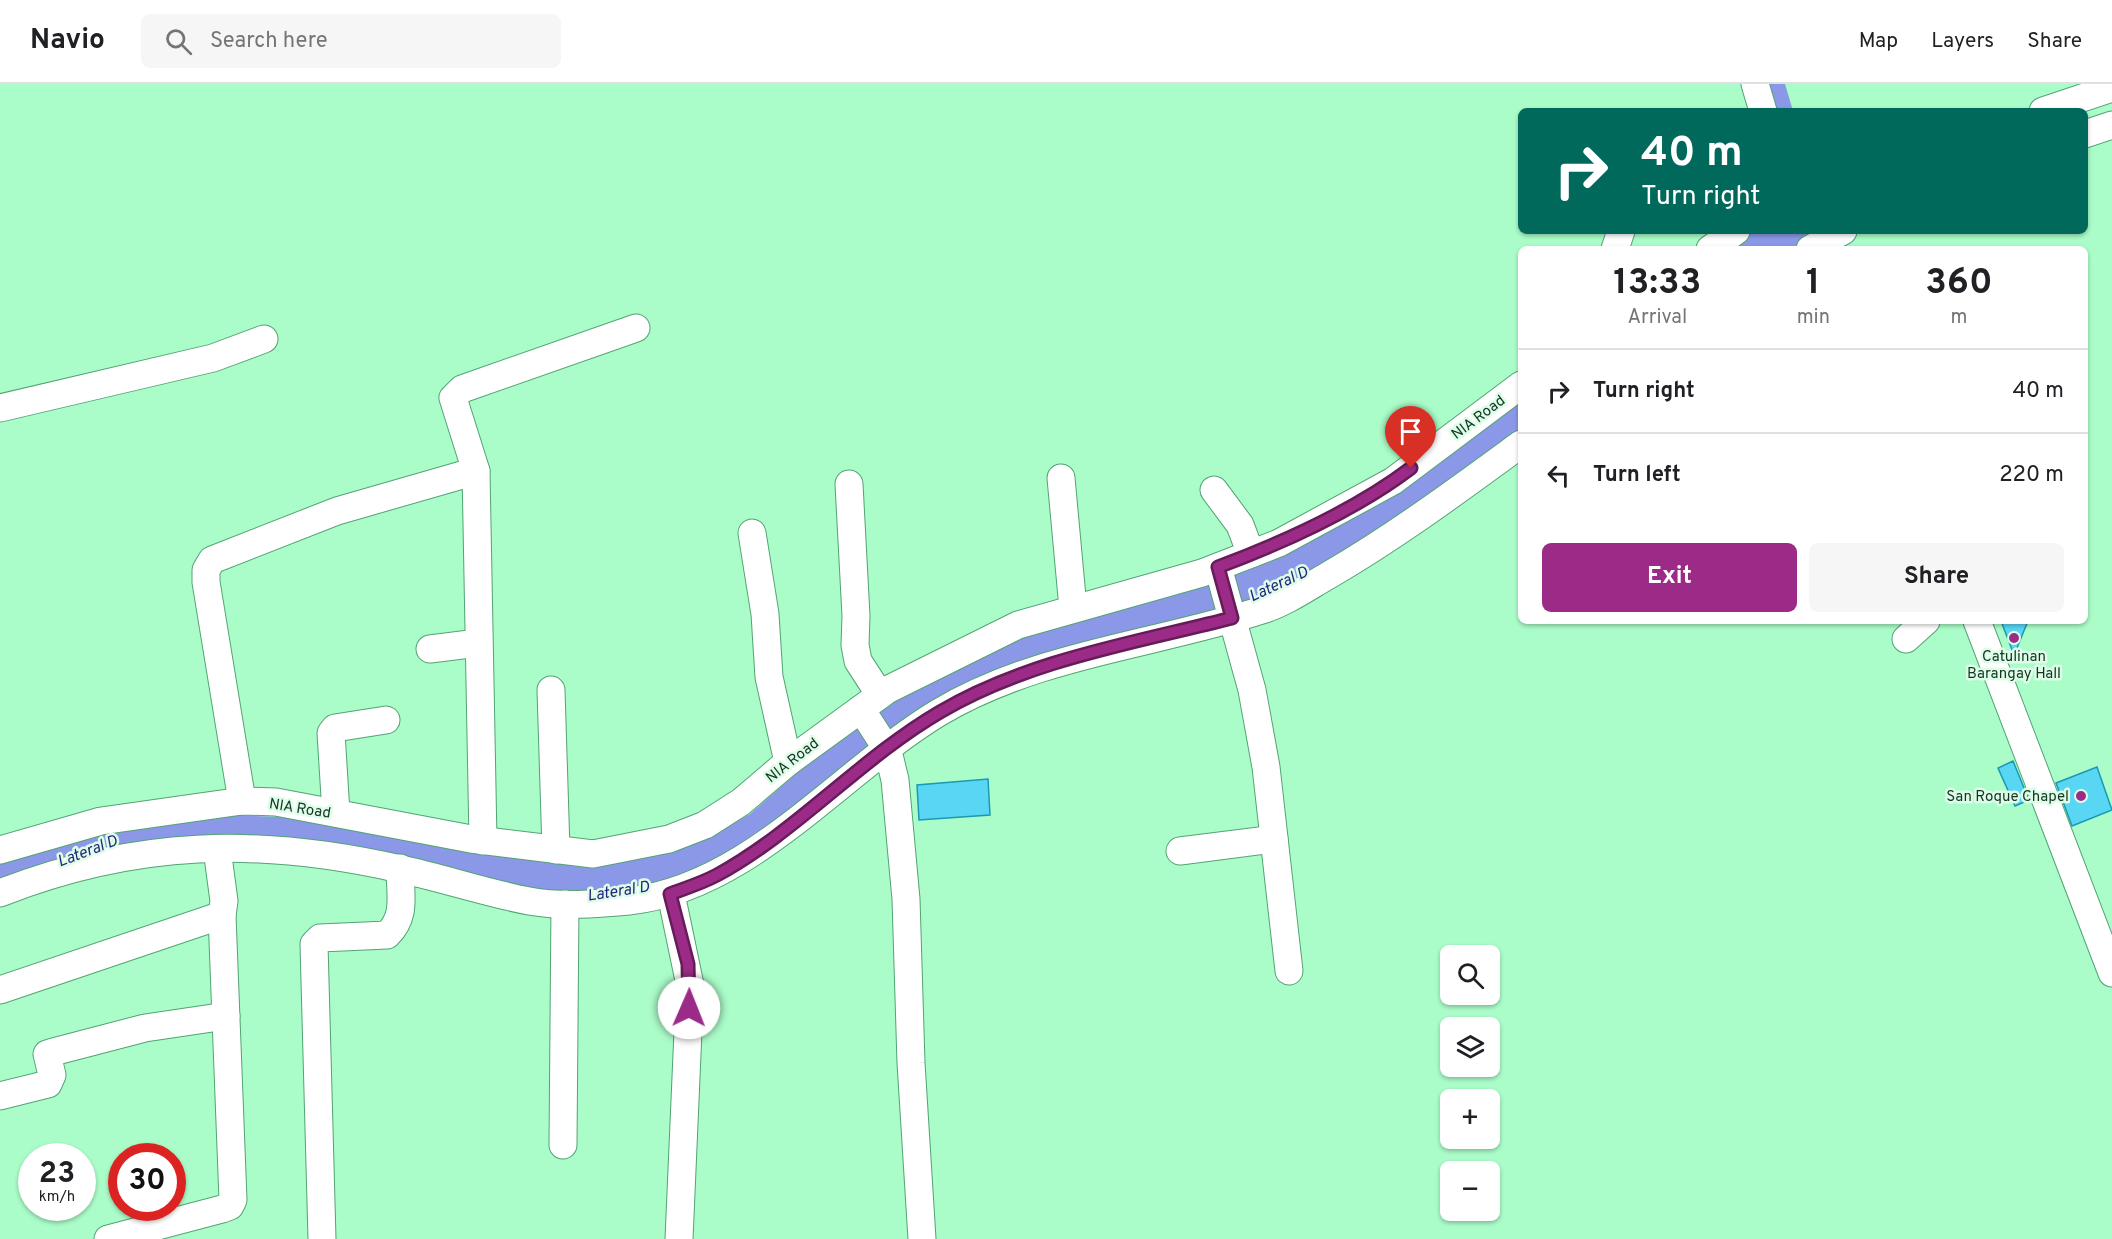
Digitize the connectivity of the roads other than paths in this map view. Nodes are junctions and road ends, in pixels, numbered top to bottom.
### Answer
1 (1755, 84) edge
2 (2112, 88) edge
3 (1762, 108) edge
4 (2052, 108) edge
5 (2112, 125) edge
6 (2088, 133) edge
7 (1838, 234) edge
8 (1819, 246) edge
9 (636, 328) dead end
10 (264, 339) dead end
11 (1518, 387) edge
12 (0, 408) edge
13 (1518, 446) edge
14 (476, 471) junction
15 (1061, 478) dead end
16 (849, 484) dead end
17 (1214, 490) dead end
18 (752, 533) dead end
19 (1251, 554) junction
20 (1220, 571) junction
21 (1073, 608) junction
22 (1232, 619) junction
23 (1978, 624) edge
24 (478, 643) junction
25 (430, 649) dead end
26 (551, 690) dead end
27 (868, 706) junction
28 (386, 720) dead end
29 (884, 745) junction
30 (788, 762) junction
31 (242, 801) junction
32 (336, 813) junction
33 (1274, 840) junction
34 (104, 841) junction
35 (483, 841) junction
36 (217, 849) junction
37 (0, 850) edge
38 (556, 850) junction
39 (1180, 851) dead end
40 (400, 868) junction
41 (0, 893) edge
42 (670, 894) junction
43 (565, 904) junction
44 (222, 915) junction
45 (1289, 971) dead end
46 (2112, 973) edge
47 (0, 990) edge
48 (225, 1016) junction
49 (0, 1096) edge
50 (563, 1145) dead end
51 (108, 1239) edge
52 (322, 1239) edge
53 (679, 1239) edge
54 (922, 1239) edge

1 - 3 street
2 - 4 street
5 - 6 street
7 - 8 street
9 - 14 street
10 - 12 street
11 - 19 street, NIA Road
13 - 22 street
14 - 24 street
14 - 31 street
15 - 21 street
16 - 27 street
17 - 19 street
18 - 30 street
19 - 20 street, NIA Road
20 - 21 street, NIA Road
20 - 22 street
21 - 27 street, NIA Road
22 - 29 street
22 - 33 street
23 - 46 street
24 - 25 street
24 - 35 street
26 - 38 street
27 - 29 street
27 - 30 street, NIA Road
28 - 32 street
29 - 42 street
29 - 54 street
30 - 38 street, NIA Road
31 - 32 street, NIA Road
31 - 34 street, NIA Road
32 - 35 street, NIA Road
33 - 39 street
33 - 45 street
34 - 36 street
34 - 37 street, NIA Road
34 - 41 street
35 - 38 street, NIA Road
36 - 40 street
36 - 44 street
40 - 43 street
40 - 52 street
42 - 43 street
42 - 53 street
43 - 50 street
44 - 47 street
44 - 48 street
48 - 49 street
48 - 51 street

